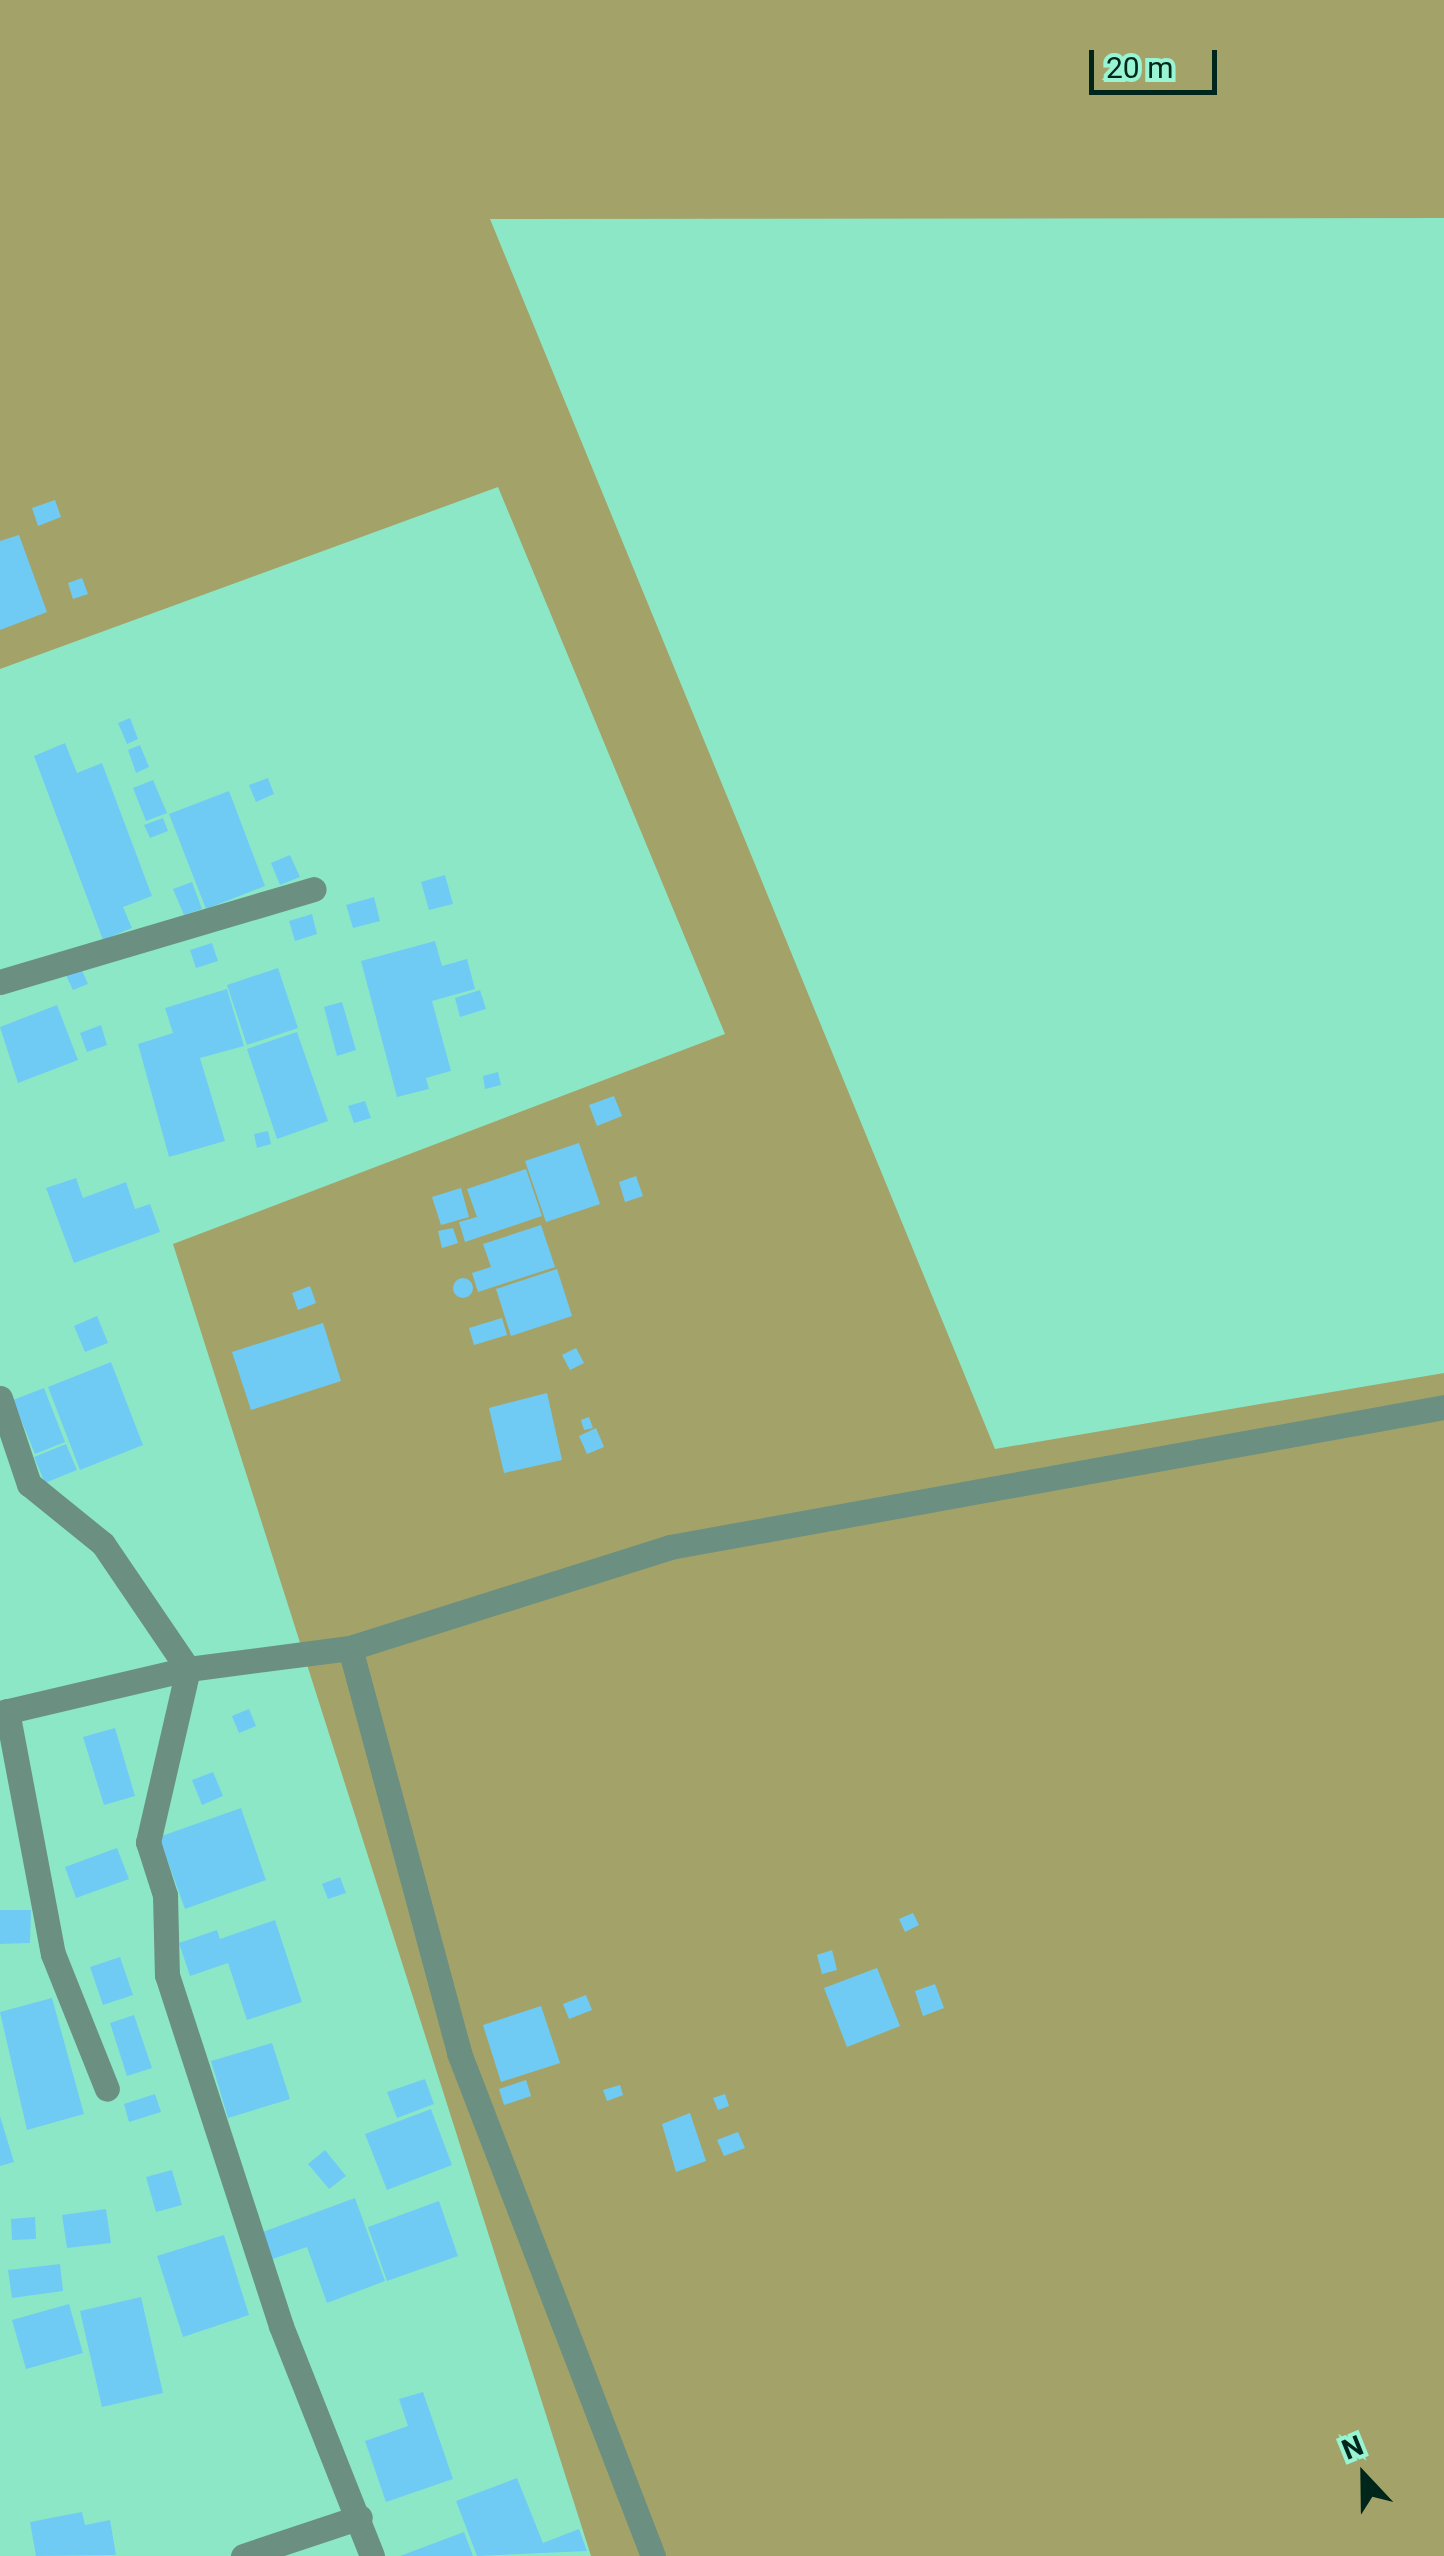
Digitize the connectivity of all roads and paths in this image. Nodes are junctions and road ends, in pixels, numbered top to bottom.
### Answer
1 (313, 889) dead end
2 (0, 982) edge
3 (0, 1398) edge
4 (1444, 1407) edge
5 (350, 1648) junction
6 (188, 1669) junction
7 (4, 1712) edge
8 (107, 2089) dead end
9 (360, 2518) junction
10 (243, 2556) edge
11 (372, 2556) edge
12 (653, 2556) edge

1 - 2 street
3 - 6 street
4 - 5 street
5 - 6 street
5 - 12 street
6 - 7 street
6 - 9 street
7 - 8 street
9 - 10 street
9 - 11 street

